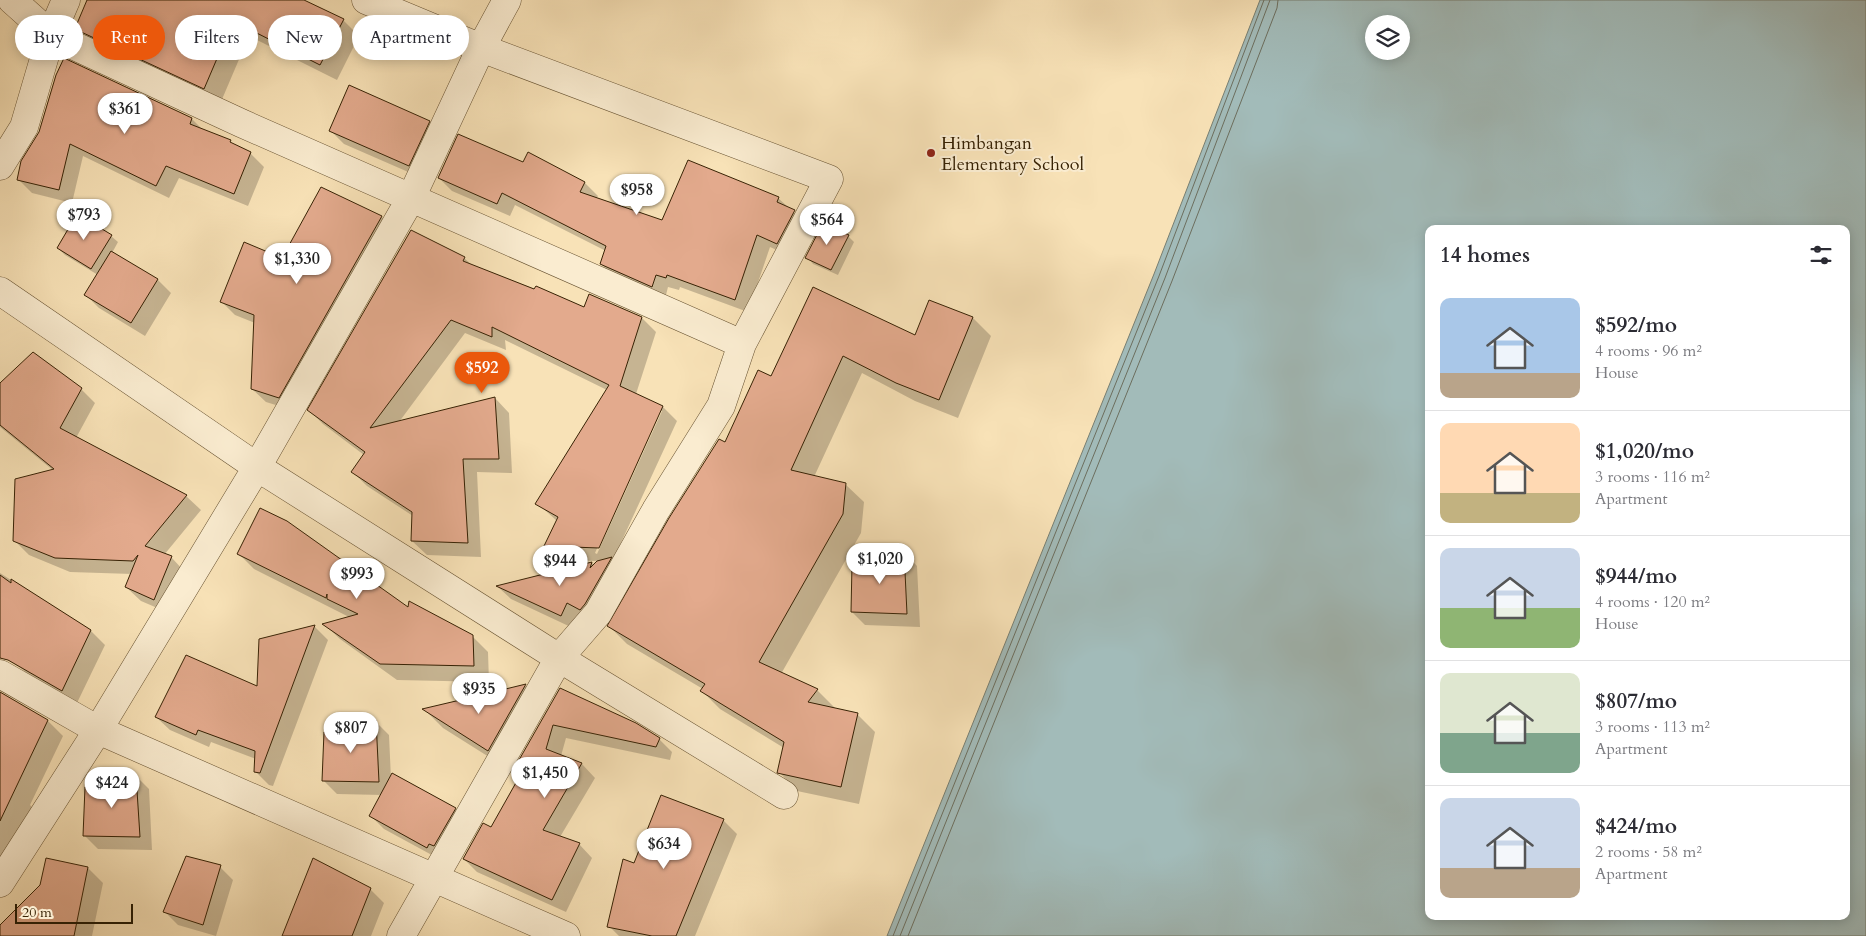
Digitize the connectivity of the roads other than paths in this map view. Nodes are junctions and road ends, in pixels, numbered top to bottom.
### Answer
1 (12, 0) edge
2 (66, 0) edge
3 (366, 0) edge
4 (507, 0) edge
5 (29, 15) edge
6 (60, 15) edge
7 (481, 48) junction
8 (83, 50) edge
9 (44, 60) edge
10 (0, 166) edge
11 (411, 198) junction
12 (0, 291) edge
13 (742, 344) junction
14 (257, 467) junction
15 (559, 658) junction
16 (0, 674) edge
17 (98, 730) junction
18 (784, 795) dead end
19 (434, 876) junction
20 (0, 883) edge
21 (401, 936) edge
22 (566, 936) edge

1 - 5 street
2 - 6 street
3 - 7 street
4 - 7 street
7 - 11 street
7 - 13 street
8 - 11 street
9 - 10 street
11 - 13 street
11 - 14 street
12 - 14 street
13 - 15 street
14 - 15 street
14 - 17 street
15 - 18 street
15 - 19 street
16 - 17 street
17 - 19 street
17 - 20 street
19 - 21 street
19 - 22 street

